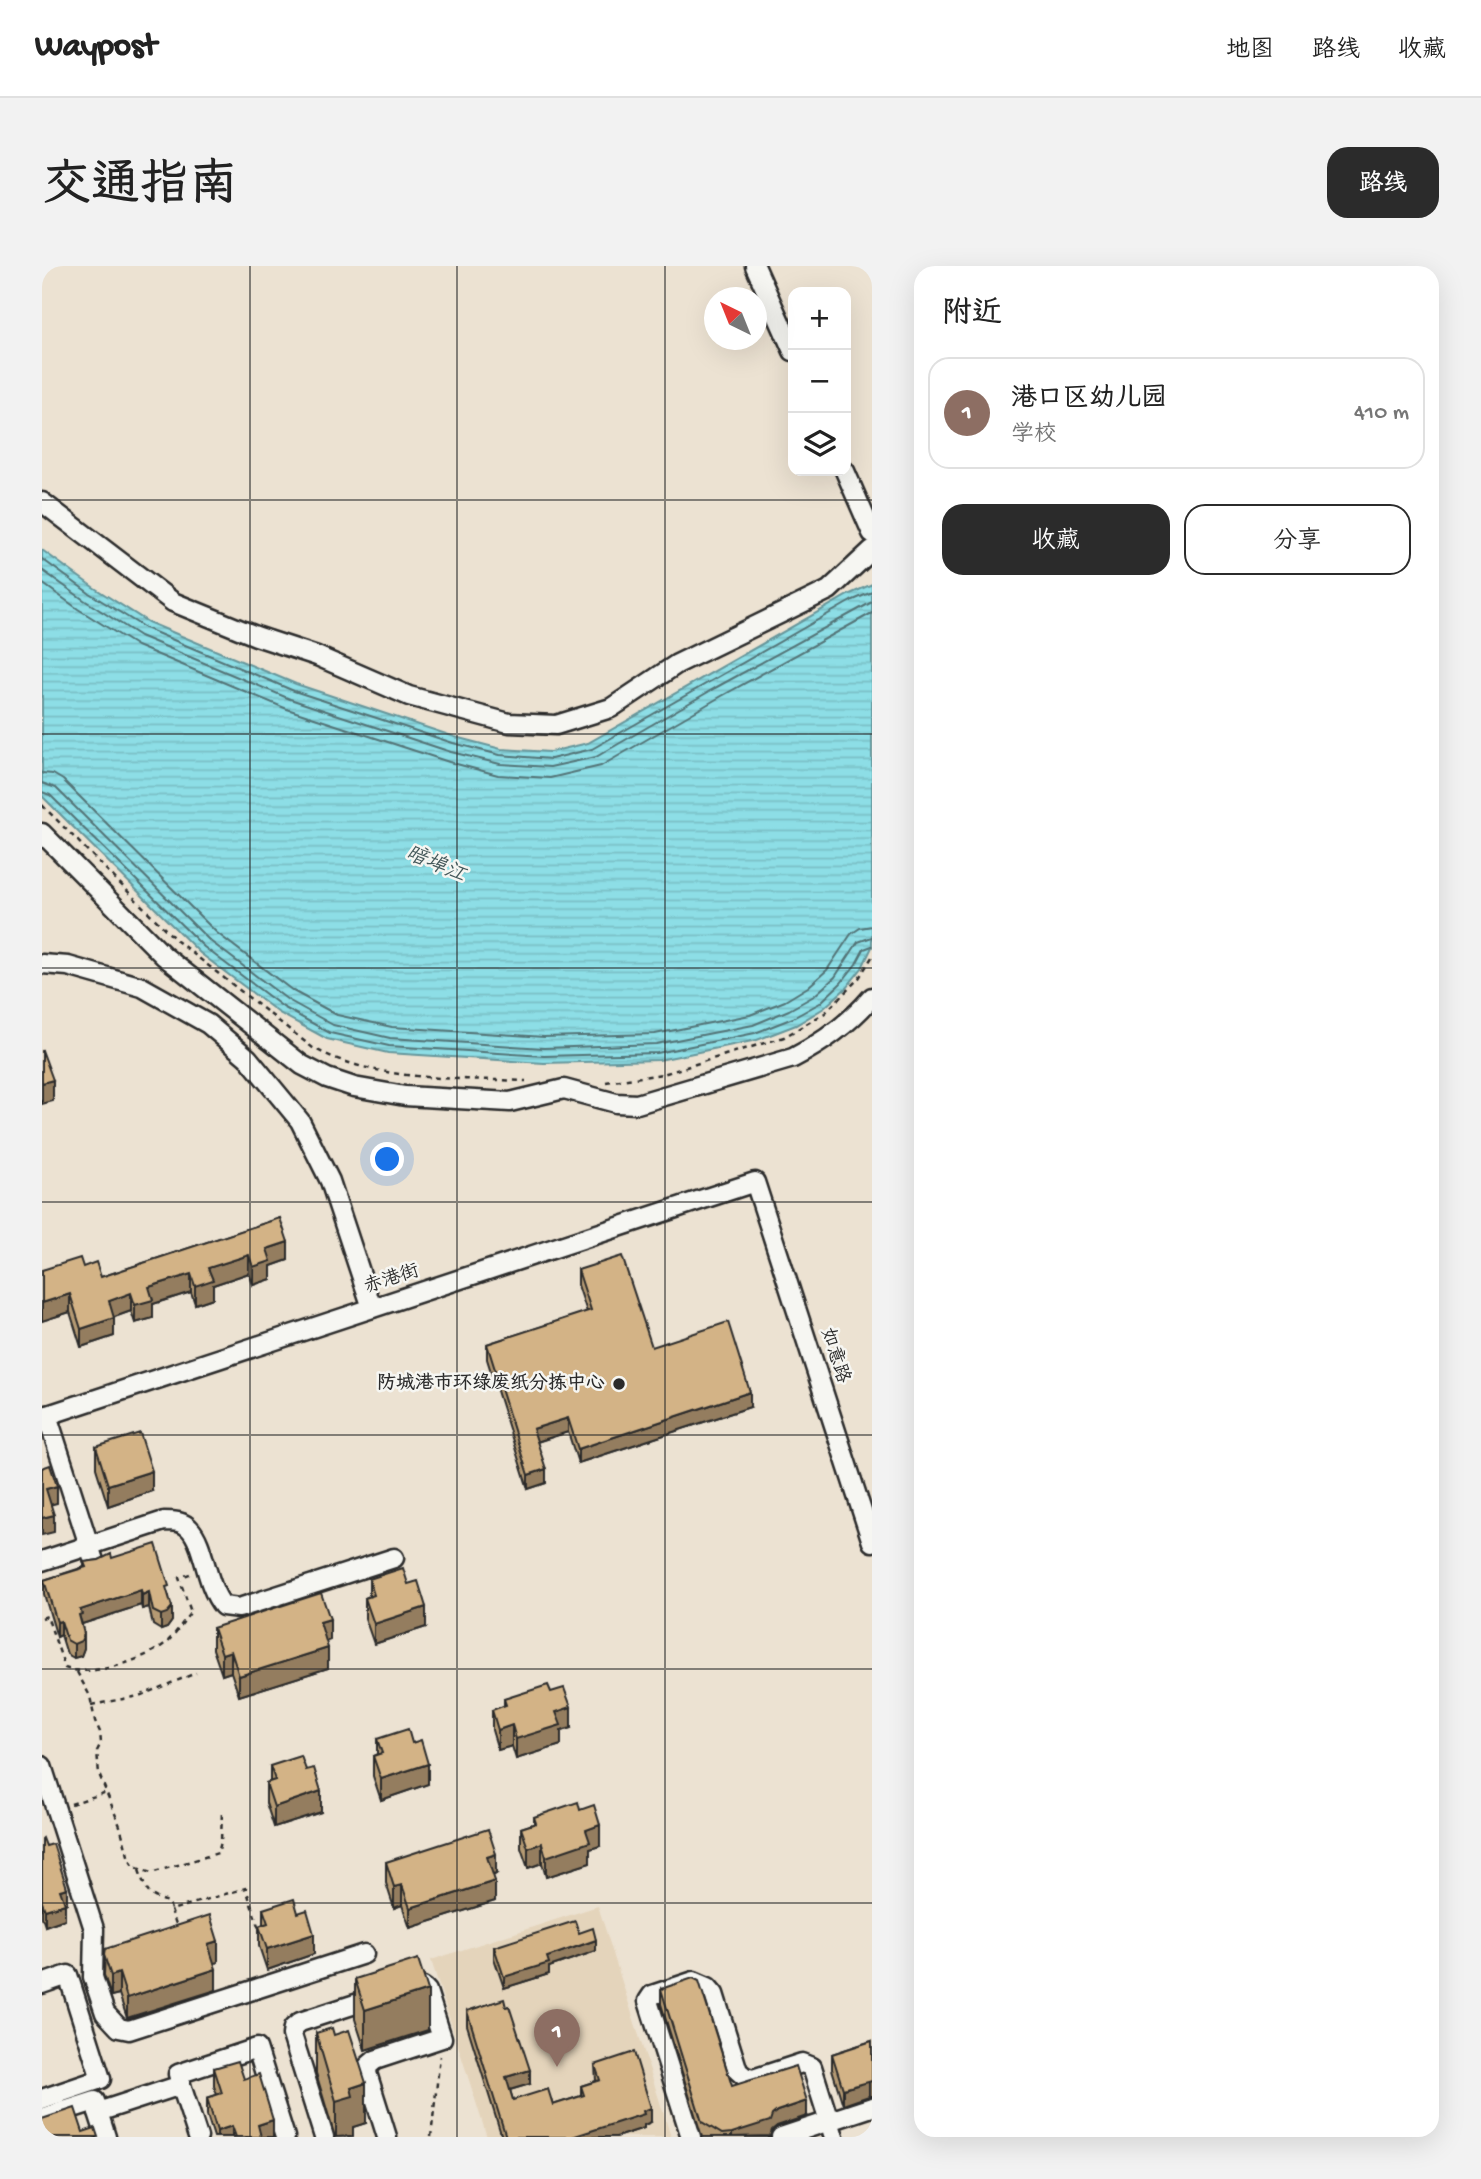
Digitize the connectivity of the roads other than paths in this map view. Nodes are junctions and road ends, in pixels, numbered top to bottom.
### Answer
1 (755, 266) edge
2 (793, 350) edge
3 (847, 476) edge
4 (42, 502) edge
5 (872, 533) edge
6 (872, 551) edge
7 (42, 834) edge
8 (42, 964) edge
9 (872, 997) edge
10 (755, 1182) joint
11 (372, 1308) junction
12 (45, 1416) edge
13 (872, 1542) edge
14 (89, 1546) junction
15 (394, 1558) dead end
16 (42, 1561) edge
17 (95, 1564) edge
18 (42, 1766) edge
19 (364, 1954) dead end
20 (42, 1984) edge
21 (181, 2085) junction
22 (42, 2099) edge
23 (872, 2107) edge
24 (98, 2112) junction
25 (42, 2118) edge
26 (832, 2129) edge
27 (106, 2137) edge
28 (198, 2137) edge
29 (285, 2137) edge
30 (324, 2137) edge
31 (387, 2137) edge
32 (691, 2137) edge
33 (780, 2137) edge

1 - 2 street
3 - 5 street
4 - 6 street
7 - 9 street
8 - 11 street
10 - 11 street, 赤港街
10 - 13 street, 如意路
11 - 12 street, 赤港街
12 - 14 street
14 - 15 street
14 - 16 street
14 - 17 street
18 - 19 street
20 - 22 street
21 - 24 street
21 - 28 street
21 - 29 street
23 - 26 street
24 - 25 street
24 - 27 street
26 - 32 street
26 - 33 street
30 - 31 street

